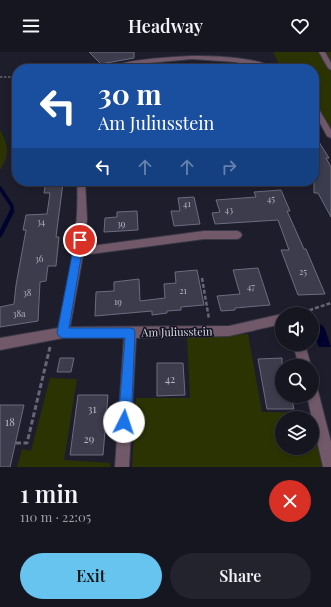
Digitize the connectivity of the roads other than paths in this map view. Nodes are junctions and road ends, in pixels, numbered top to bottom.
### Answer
1 (322, 52) edge
2 (132, 64) edge
3 (252, 64) edge
4 (331, 68) edge
5 (319, 115) edge
6 (331, 136) edge
7 (81, 186) edge
8 (237, 235) dead end
9 (78, 252) junction
10 (275, 321) edge
11 (130, 333) junction
12 (58, 334) junction
13 (0, 344) edge
14 (315, 403) edge
15 (122, 467) edge
16 (330, 467) edge

1 - 4 street
2 - 3 street
5 - 6 street
7 - 9 street
8 - 9 street
9 - 12 street
10 - 11 street, Am Juliusstein
11 - 12 street, Am Juliusstein
11 - 15 street
12 - 13 street, Am Juliusstein
14 - 16 street

